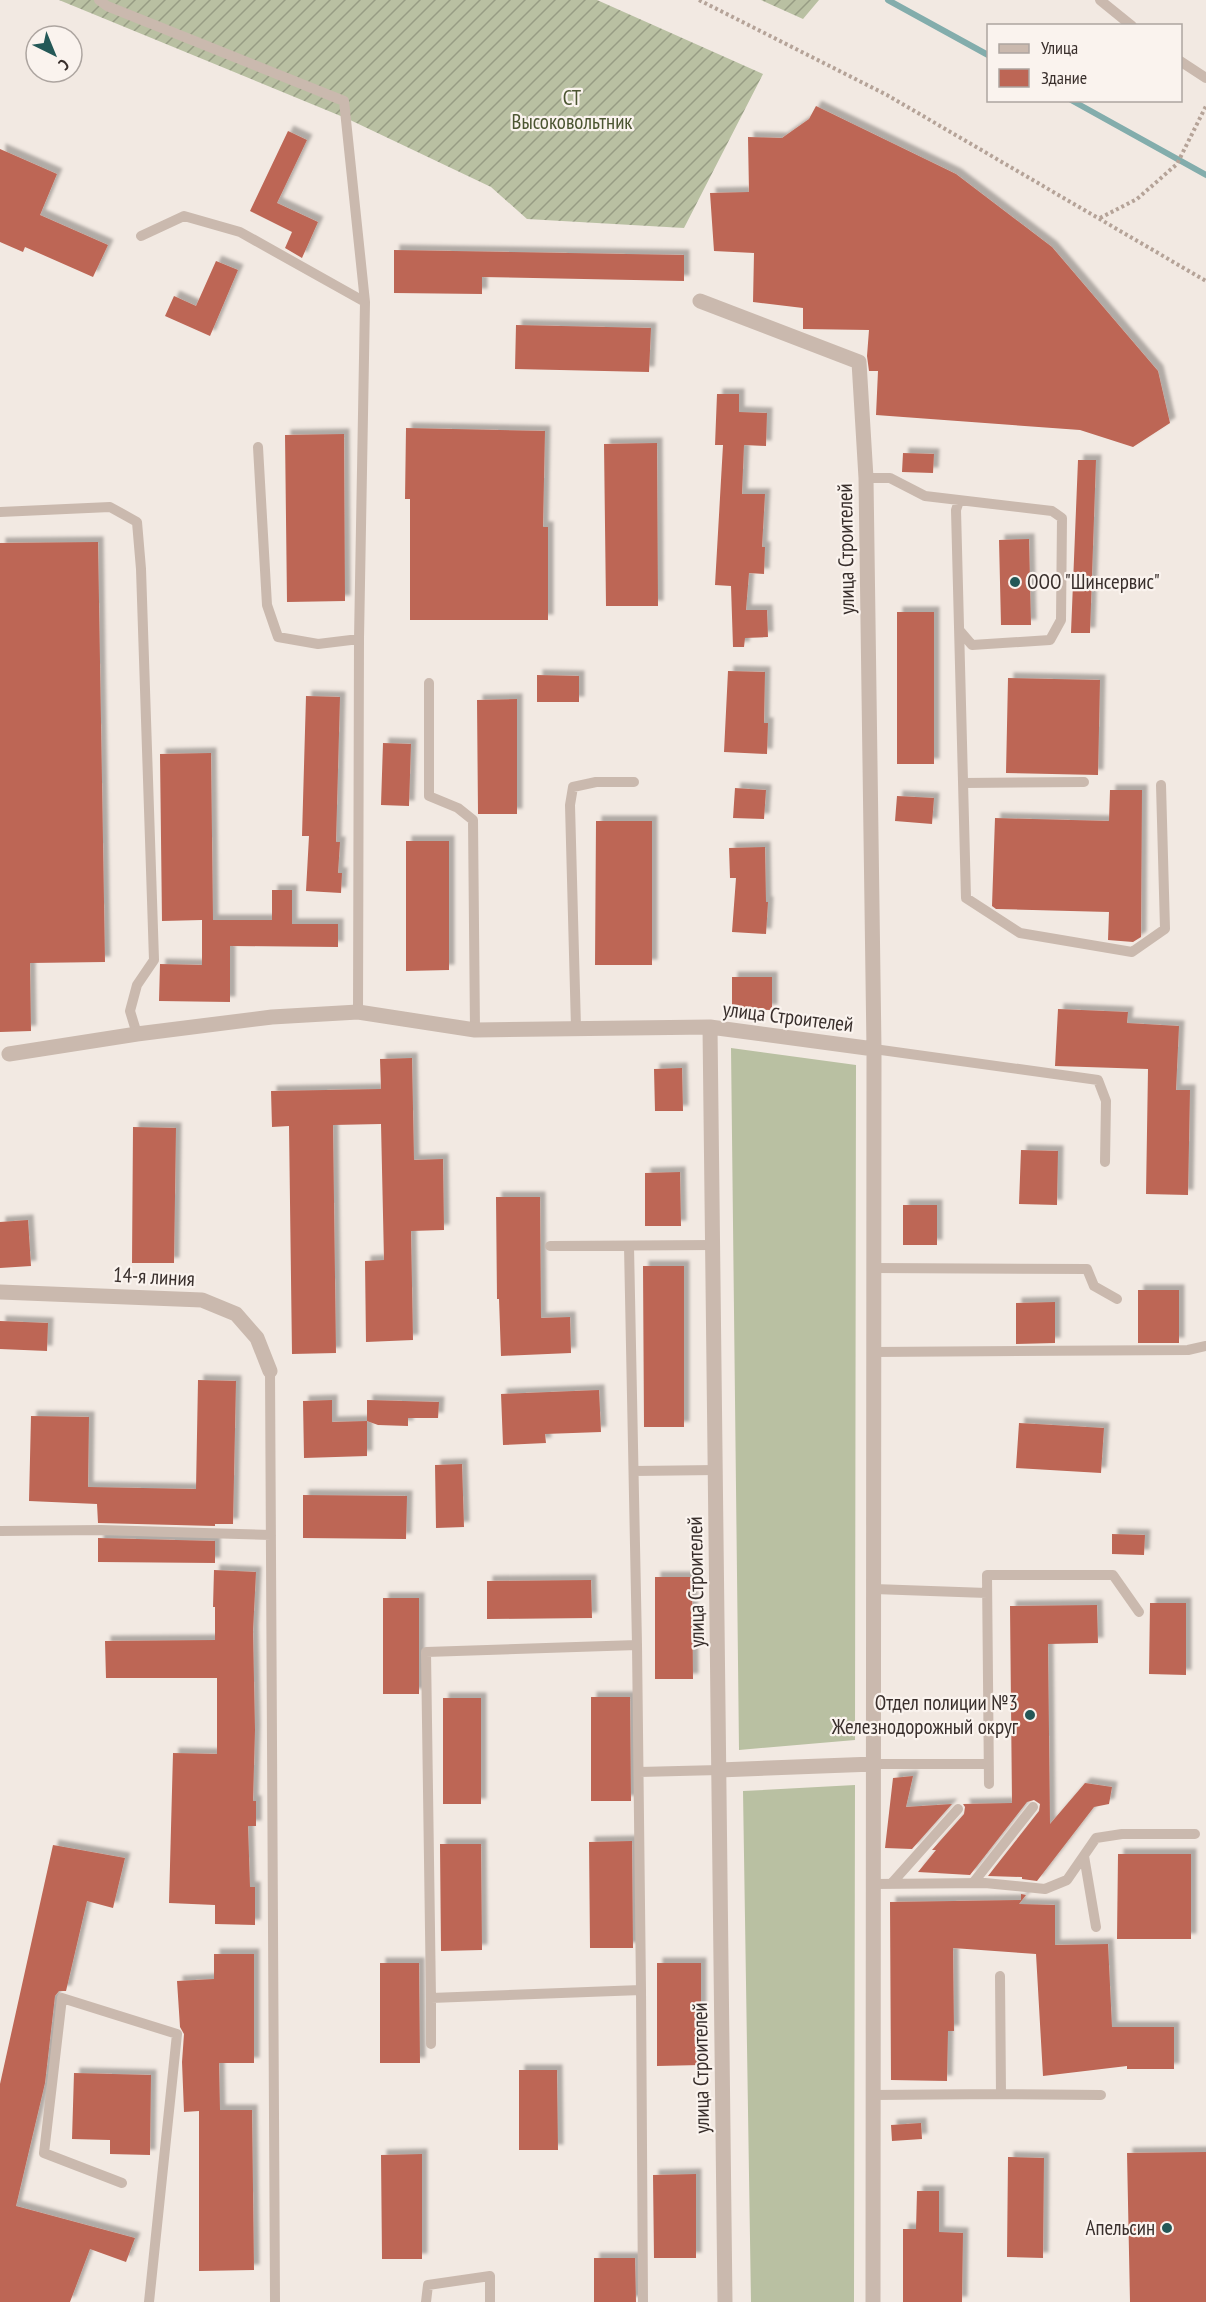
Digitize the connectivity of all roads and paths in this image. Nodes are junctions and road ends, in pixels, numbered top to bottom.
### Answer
1 (99, 0) edge
2 (699, 0) edge
3 (1100, 0) edge
4 (1130, 24) edge
5 (1182, 62) edge
6 (1206, 78) edge
7 (1206, 106) edge
8 (1100, 218) junction
9 (141, 236) dead end
10 (1206, 281) edge
11 (700, 301) dead end
12 (365, 302) junction
13 (258, 447) dead end
14 (866, 477) junction
15 (959, 501) junction
16 (0, 512) edge
17 (960, 631) junction
18 (359, 639) junction
19 (429, 683) dead end
20 (634, 782) dead end
21 (1084, 782) dead end
22 (964, 783) junction
23 (1161, 785) dead end
24 (358, 1012) junction
25 (710, 1027) junction
26 (576, 1028) junction
27 (475, 1030) junction
28 (137, 1034) junction
29 (874, 1049) junction
30 (9, 1054) dead end
31 (1105, 1162) dead end
32 (713, 1245) junction
33 (550, 1246) dead end
34 (629, 1246) junction
35 (874, 1268) junction
36 (0, 1292) edge
37 (1117, 1299) dead end
38 (1206, 1346) edge
39 (874, 1352) junction
40 (270, 1371) joint
41 (716, 1470) junction
42 (634, 1472) junction
43 (0, 1531) edge
44 (271, 1535) junction
45 (874, 1589) junction
46 (987, 1593) junction
47 (1139, 1612) dead end
48 (637, 1645) junction
49 (874, 1764) junction
50 (988, 1764) junction
51 (719, 1770) junction
52 (639, 1772) junction
53 (988, 1784) dead end
54 (1033, 1807) dead end
55 (958, 1809) dead end
56 (1195, 1834) dead end
57 (1084, 1856) junction
58 (973, 1883) junction
59 (874, 1884) junction
60 (891, 1884) junction
61 (1096, 1927) dead end
62 (1000, 1976) dead end
63 (641, 1990) junction
64 (431, 1998) junction
65 (431, 2044) dead end
66 (1001, 2094) junction
67 (873, 2095) junction
68 (1101, 2096) dead end
69 (122, 2183) dead end
70 (149, 2302) edge
71 (274, 2302) edge
72 (426, 2302) edge
73 (490, 2302) edge
74 (643, 2302) edge
75 (725, 2302) edge
76 (873, 2302) edge

1 - 12 lane
2 - 8 path
3 - 4 lane
5 - 6 lane
7 - 8 path
8 - 10 path
9 - 12 lane
11 - 14 street, улица Строителей
12 - 18 lane
13 - 18 lane
14 - 15 lane
14 - 29 street, улица Строителей
15 - 17 lane
15 - 17 lane
16 - 28 lane
17 - 22 lane
18 - 24 lane
19 - 27 lane
20 - 26 lane
21 - 22 lane
22 - 23 lane
24 - 27 street
24 - 28 street
25 - 26 street
25 - 29 street, улица Строителей
25 - 32 street, улица Строителей
26 - 27 street
28 - 30 street
29 - 31 lane
29 - 35 street, улица Строителей
32 - 34 lane
32 - 41 street, улица Строителей
33 - 34 lane
34 - 42 lane
35 - 37 lane
35 - 39 street, улица Строителей
36 - 40 street, 14-я линия
38 - 39 lane
39 - 45 street, улица Строителей
40 - 44 lane
41 - 42 lane
41 - 51 street, улица Строителей
42 - 48 lane
43 - 44 lane
44 - 71 lane
45 - 46 lane
45 - 49 street, улица Строителей
46 - 47 lane
46 - 50 lane
48 - 52 lane
48 - 64 lane
49 - 50 lane
49 - 51 street
49 - 59 street
50 - 53 lane
51 - 52 lane
51 - 75 street, улица Строителей
52 - 63 lane
54 - 58 lane
55 - 60 lane
56 - 57 lane
57 - 58 lane
57 - 61 lane
58 - 60 lane
59 - 60 lane
59 - 67 street
62 - 66 lane
63 - 64 lane
63 - 74 lane
64 - 65 lane
66 - 67 lane
66 - 68 lane
67 - 76 street
69 - 70 lane
72 - 73 lane

